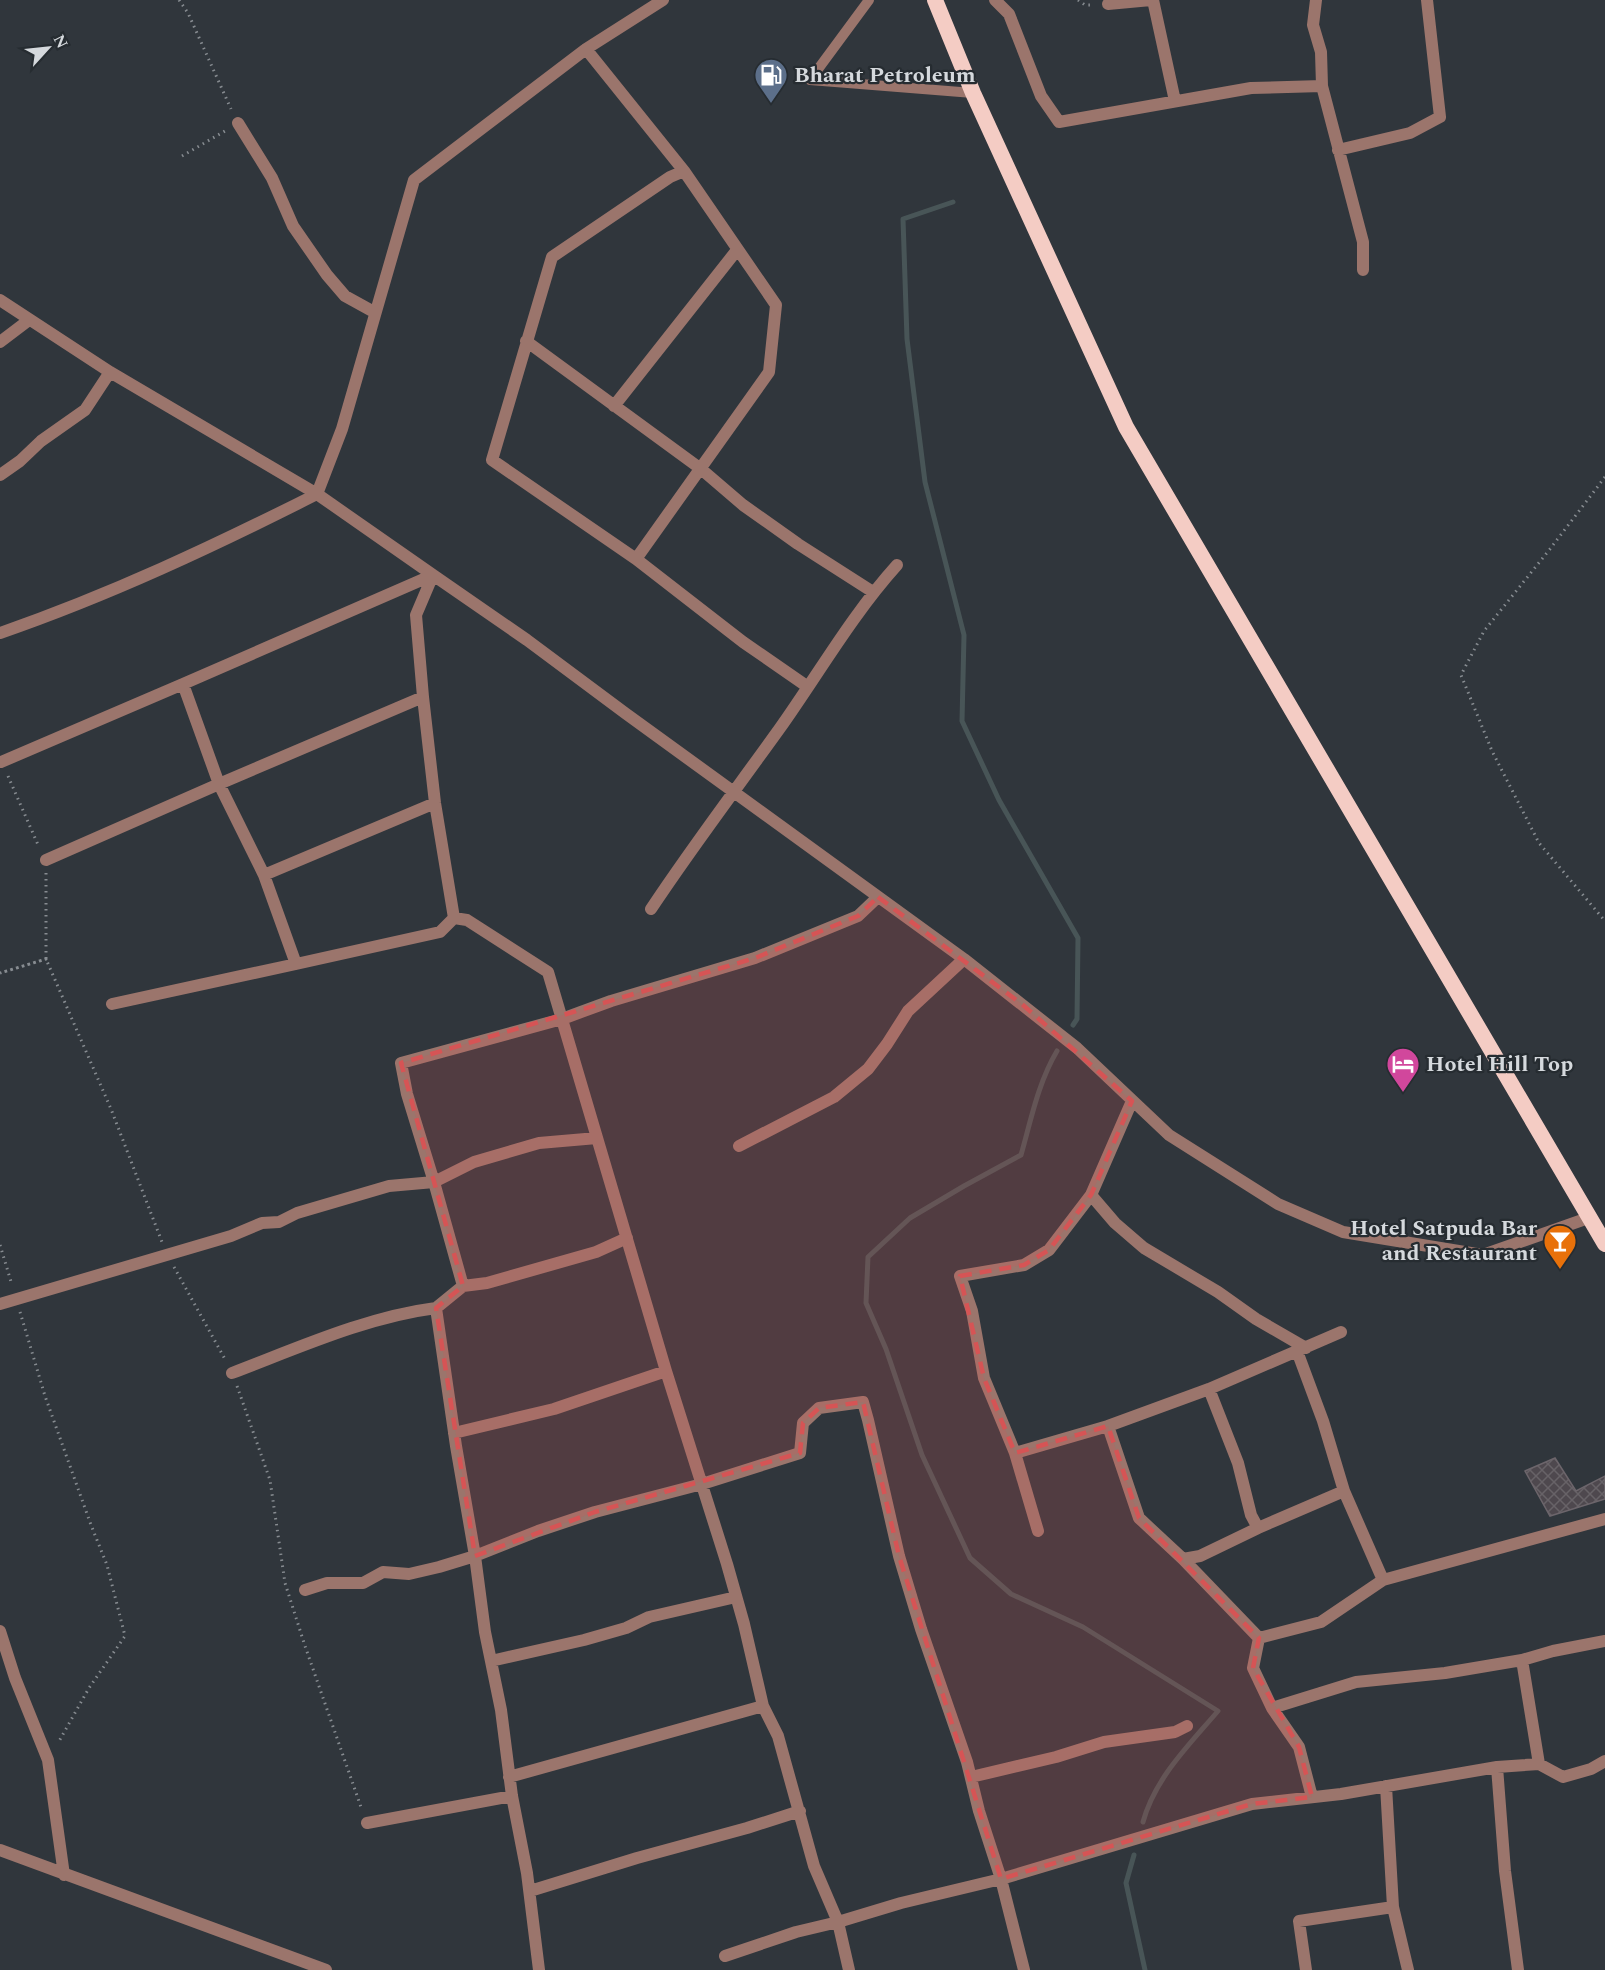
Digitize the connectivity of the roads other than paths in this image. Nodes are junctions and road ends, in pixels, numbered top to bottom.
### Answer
1 (663, 0) edge
2 (870, 0) edge
3 (935, 0) edge
4 (994, 0) edge
5 (1152, 0) edge
6 (1316, 0) edge
7 (1427, 0) edge
8 (1108, 4) dead end
9 (586, 49) junction
10 (1322, 86) junction
11 (973, 93) junction
12 (1175, 101) junction
13 (238, 123) road end
14 (1338, 150) junction
15 (684, 171) junction
16 (737, 250) junction
17 (1363, 270) dead end
18 (0, 300) edge
19 (374, 312) junction
20 (29, 320) junction
21 (526, 341) junction
22 (0, 342) edge
23 (110, 372) junction
24 (614, 406) junction
25 (701, 469) junction
26 (0, 475) edge
27 (317, 494) junction
28 (636, 559) junction
29 (897, 565) dead end
30 (433, 575) junction
31 (873, 592) junction
32 (0, 633) edge
33 (183, 684) junction
34 (808, 687) junction
35 (423, 697) junction
36 (1, 762) edge
37 (219, 784) junction
38 (734, 792) junction
39 (435, 803) junction
40 (46, 860) road end
41 (264, 875) junction
42 (878, 897) junction
43 (651, 909) dead end
44 (453, 918) junction
45 (964, 959) junction
46 (296, 964) junction
47 (112, 1005) dead end
48 (562, 1019) junction
49 (1132, 1101) junction
50 (597, 1138) junction
51 (739, 1146) dead end
52 (434, 1182) junction
53 (1091, 1195) junction
54 (1591, 1217) junction
55 (627, 1238) junction
56 (1605, 1244) edge
57 (463, 1286) junction
58 (0, 1304) edge
59 (436, 1308) junction
60 (1341, 1332) dead end
61 (1301, 1349) junction
62 (666, 1371) junction
63 (232, 1373) road end
64 (1209, 1389) junction
65 (1108, 1426) junction
66 (454, 1434) junction
67 (1015, 1453) junction
68 (702, 1484) junction
69 (1344, 1491) junction
70 (1605, 1519) edge
71 (1258, 1528) junction
72 (1038, 1531) dead end
73 (475, 1556) junction
74 (1183, 1559) junction
75 (1383, 1580) junction
76 (305, 1590) dead end
77 (736, 1597) junction
78 (0, 1631) edge
79 (1259, 1638) junction
80 (1605, 1641) edge
81 (1522, 1660) junction
82 (491, 1661) junction
83 (764, 1706) junction
84 (1272, 1708) junction
85 (1187, 1726) dead end
86 (1605, 1761) edge
87 (1539, 1764) junction
88 (1497, 1767) junction
89 (509, 1777) junction
90 (971, 1777) junction
91 (1386, 1786) junction
92 (512, 1796) junction
93 (1312, 1797) junction
94 (800, 1811) junction
95 (367, 1823) road end
96 (0, 1850) edge
97 (64, 1875) junction
98 (1000, 1879) junction
99 (530, 1892) junction
100 (1393, 1906) junction
101 (838, 1922) junction
102 (725, 1956) dead end
103 (326, 1970) edge
104 (540, 1970) edge
105 (849, 1970) edge
106 (1024, 1970) edge
107 (1306, 1970) edge
108 (1408, 1970) edge
109 (1518, 1970) edge

1 - 9 street
2 - 11 lane
3 - 11 highway
4 - 12 street
5 - 8 street
5 - 12 street
6 - 10 street
7 - 14 street
9 - 15 street
9 - 19 street
10 - 12 street
10 - 14 street
11 - 54 highway
13 - 19 street
14 - 17 street
15 - 16 street
15 - 21 street
16 - 24 street
16 - 25 street
18 - 20 street
19 - 27 street
20 - 22 street
20 - 23 street
21 - 24 street
21 - 28 street
23 - 26 street
23 - 27 street
24 - 25 street
25 - 28 street
25 - 31 street
27 - 30 street
27 - 32 street
28 - 34 street
29 - 31 street
30 - 33 street
30 - 35 street
30 - 38 street
31 - 34 street
33 - 36 street
33 - 37 street
34 - 38 street
35 - 37 street
35 - 39 street
37 - 40 street
37 - 41 street
38 - 42 street
38 - 43 street
39 - 41 street
39 - 44 street
41 - 46 street
42 - 45 street
42 - 48 street
44 - 46 street
44 - 48 street
45 - 49 street
45 - 51 street
46 - 47 street
48 - 50 street
48 - 52 street
49 - 53 street
49 - 54 street
50 - 52 street
50 - 55 street
52 - 57 street
52 - 58 street
53 - 61 street
53 - 67 street
54 - 56 highway
55 - 57 street
55 - 62 street
57 - 59 street
59 - 63 street
59 - 66 street
60 - 61 street
61 - 64 street
61 - 69 street
62 - 66 street
62 - 68 street
64 - 65 street
64 - 71 street
65 - 67 street
65 - 74 street
66 - 73 street
67 - 72 street
68 - 73 street
68 - 77 street
68 - 90 street
69 - 71 street
69 - 75 street
70 - 75 street
71 - 74 street
73 - 76 street
73 - 82 street
74 - 79 street
75 - 79 street
77 - 82 street
77 - 83 street
78 - 97 street
79 - 84 street
80 - 81 street
81 - 84 street
81 - 87 street
82 - 89 street
83 - 89 street
83 - 94 street
84 - 93 street
85 - 90 street
86 - 87 street
87 - 88 street
88 - 91 street
88 - 109 street
89 - 92 street
90 - 98 street
91 - 93 street
91 - 100 street
92 - 95 street
92 - 99 street
93 - 98 street
94 - 99 street
94 - 101 street
96 - 97 street
97 - 103 street
98 - 101 street
98 - 106 street
99 - 104 street
100 - 107 street
100 - 108 street
101 - 102 street
101 - 105 street

